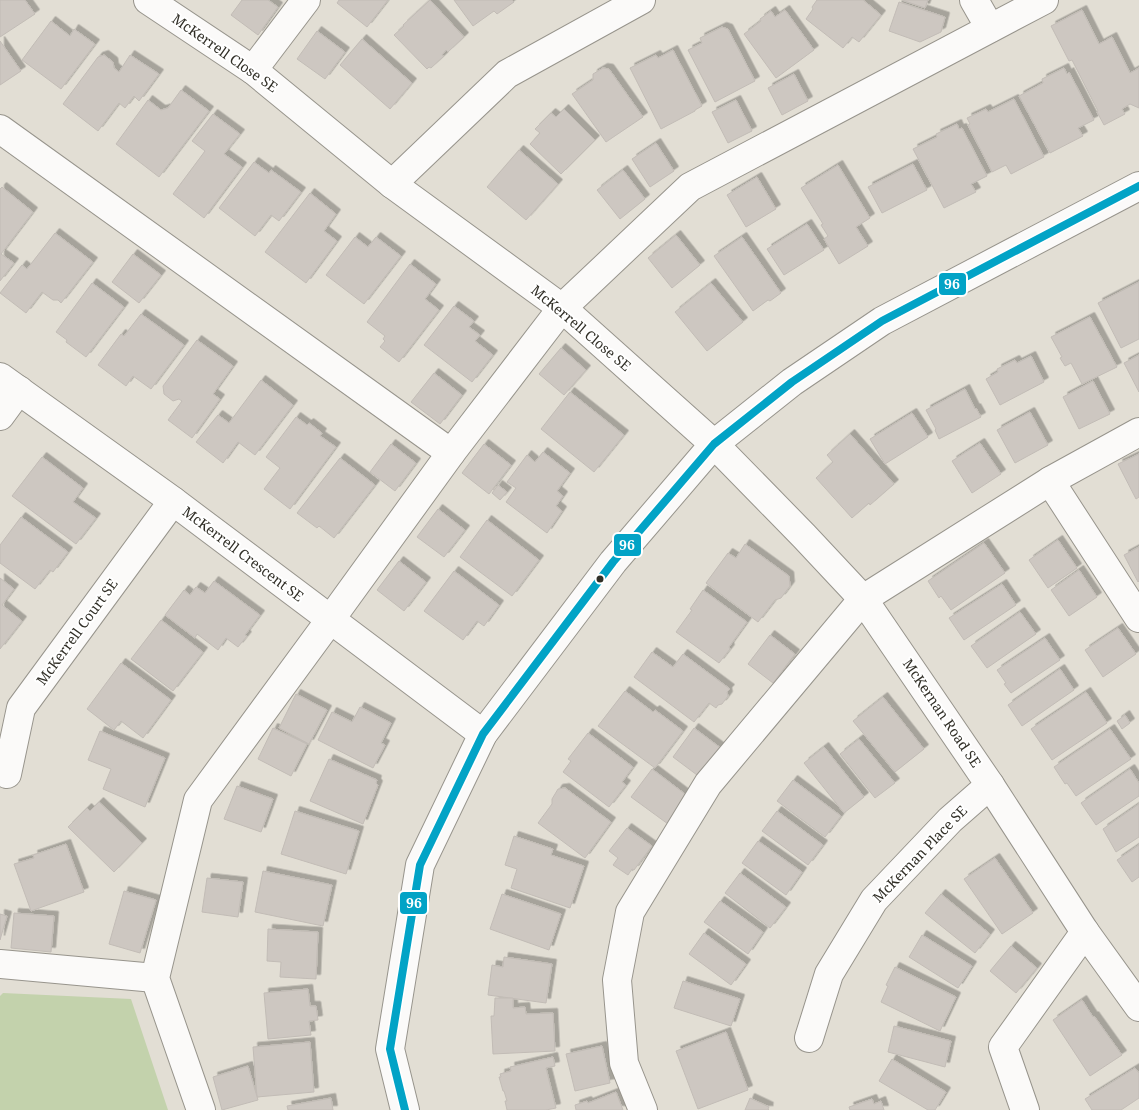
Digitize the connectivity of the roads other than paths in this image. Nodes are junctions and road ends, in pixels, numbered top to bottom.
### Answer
1 (148, 0) edge
2 (306, 0) edge
3 (641, 0) edge
4 (974, 0) edge
5 (1044, 0) edge
6 (990, 28) junction
7 (253, 70) junction
8 (0, 130) edge
9 (392, 184) junction
10 (1139, 186) edge
11 (562, 308) junction
12 (10, 383) edge
13 (0, 416) edge
14 (1139, 432) edge
15 (714, 444) junction
16 (450, 453) junction
17 (1050, 481) junction
18 (173, 501) junction
19 (863, 599) junction
20 (1139, 618) edge
21 (330, 620) junction
22 (483, 734) junction
23 (6, 774) dead end
24 (990, 785) junction
25 (1085, 932) junction
26 (0, 964) edge
27 (155, 978) junction
28 (1139, 1008) edge
29 (809, 1038) dead end
30 (200, 1110) edge
31 (405, 1110) edge
32 (643, 1110) edge
33 (1025, 1110) edge

1 - 7 street, McKerrell Close SE
2 - 7 street
3 - 9 street
4 - 6 street
5 - 6 street
6 - 11 street
7 - 9 street, McKerrell Close SE
8 - 16 street
9 - 11 street, McKerrell Close SE
10 - 15 street
11 - 15 street, McKerrell Close SE
11 - 16 street
12 - 13 street
12 - 18 street, McKerrell Crescent SE
14 - 17 street
15 - 19 street, McKernan Road SE
15 - 22 street
16 - 21 street
17 - 19 street
17 - 20 street
18 - 21 street, McKerrell Crescent SE
18 - 23 street, McKerrell Court SE
19 - 24 street, McKernan Road SE
19 - 32 street
21 - 22 street, McKerrell Crescent SE
21 - 27 street
22 - 31 street
24 - 25 street, McKernan Road SE
24 - 29 street, McKernan Place SE
25 - 28 street, McKernan Road SE
25 - 33 street
26 - 27 street
27 - 30 street

